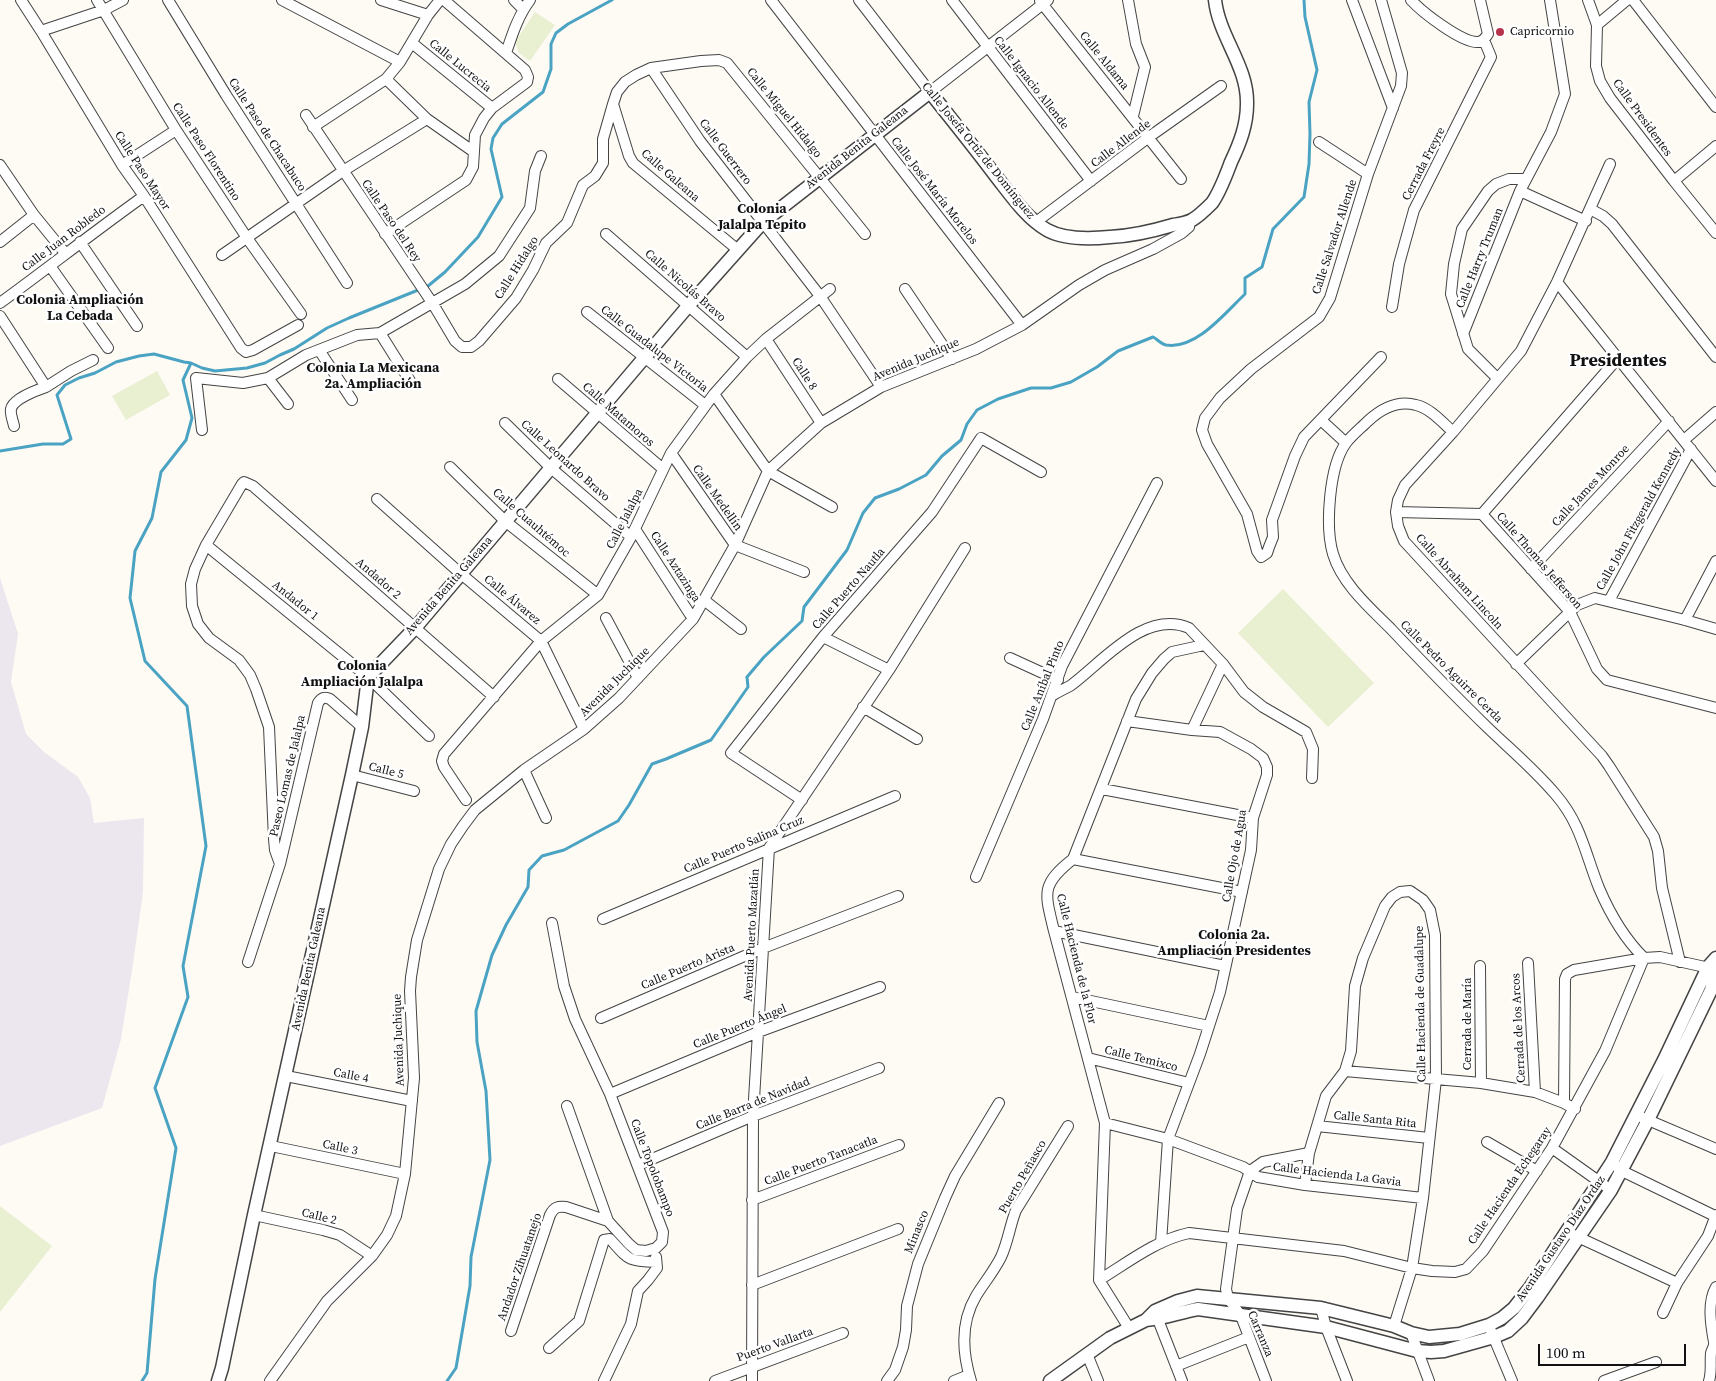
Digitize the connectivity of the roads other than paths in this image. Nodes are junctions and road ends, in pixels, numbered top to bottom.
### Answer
1 (21, 0) edge
2 (96, 0) edge
3 (123, 0) edge
4 (168, 0) edge
5 (282, 0) edge
6 (381, 0) edge
7 (442, 0) edge
8 (514, 0) edge
9 (530, 0) edge
10 (771, 0) edge
11 (858, 0) edge
12 (952, 0) edge
13 (1128, 0) edge
14 (1216, 0) edge
15 (1352, 0) edge
16 (1381, 0) edge
17 (1411, 0) edge
18 (1480, 0) edge
19 (1550, 0) edge
20 (1588, 0) edge
21 (1627, 0) edge
22 (1633, 0) edge
23 (1044, 2) edge
24 (523, 9) junction
25 (104, 10) junction
26 (428, 15) junction
27 (1596, 25) junction
28 (41, 31) junction
29 (1484, 40) junction
30 (412, 43) junction
31 (987, 48) junction
32 (506, 53) junction
33 (719, 60) joint
34 (400, 62) junction
35 (651, 68) junction
36 (386, 79) junction
37 (1221, 86) dead end
38 (930, 92) junction
39 (613, 104) junction
40 (1716, 107) edge
41 (492, 108) junction
42 (1393, 108) junction
43 (306, 115) dead end
44 (1133, 116) junction
45 (426, 119) junction
46 (314, 127) junction
47 (176, 130) junction
48 (875, 135) junction
49 (1149, 137) junction
50 (1319, 142) dead end
51 (1716, 146) edge
52 (474, 152) junction
53 (541, 156) dead end
54 (1610, 164) dead end
55 (122, 165) junction
56 (3, 169) edge
57 (343, 171) junction
58 (1368, 174) junction
59 (820, 177) junction
60 (1182, 179) dead end
61 (1525, 180) junction
62 (1091, 182) junction
63 (1674, 182) junction
64 (0, 184) edge
65 (1520, 190) junction
66 (144, 196) junction
67 (296, 204) junction
68 (1590, 209) junction
69 (34, 215) junction
70 (1586, 220) junction
71 (1190, 221) junction
72 (763, 222) junction
73 (1036, 222) junction
74 (1716, 233) edge
75 (385, 234) junction
76 (606, 234) dead end
77 (865, 234) dead end
78 (247, 238) junction
79 (0, 242) edge
80 (80, 242) junction
81 (738, 250) junction
82 (65, 254) junction
83 (222, 255) dead end
84 (50, 266) junction
85 (1557, 282) junction
86 (347, 283) dead end
87 (830, 289) dead end
88 (904, 289) dead end
89 (820, 296) junction
90 (431, 301) junction
91 (0, 303) edge
92 (689, 305) junction
93 (1392, 307) dead end
94 (587, 312) dead end
95 (301, 314) dead end
96 (0, 316) edge
97 (298, 325) dead end
98 (1022, 325) junction
99 (137, 326) dead end
100 (380, 333) junction
101 (1463, 334) junction
102 (766, 339) junction
103 (455, 341) joint
104 (108, 348) dead end
105 (319, 350) junction
106 (747, 357) junction
107 (1381, 357) dead end
108 (1716, 357) edge
109 (644, 358) junction
110 (1618, 358) junction
111 (952, 359) junction
112 (93, 360) dead end
113 (268, 378) junction
114 (1497, 378) junction
115 (558, 379) dead end
116 (410, 381) dead end
117 (46, 387) junction
118 (882, 387) junction
119 (714, 394) junction
120 (352, 400) dead end
121 (288, 404) dead end
122 (705, 405) junction
123 (1716, 412) edge
124 (598, 414) junction
125 (1321, 420) junction
126 (1669, 421) junction
127 (505, 422) dead end
128 (821, 423) junction
129 (14, 426) dead end
130 (202, 430) dead end
131 (1453, 432) junction
132 (1684, 440) junction
133 (1346, 443) junction
134 (1691, 449) junction
135 (671, 453) junction
136 (450, 467) dead end
137 (551, 468) junction
138 (663, 469) junction
139 (768, 471) junction
140 (1041, 472) dead end
141 (1716, 481) edge
142 (244, 482) joint
143 (1157, 483) dead end
144 (377, 499) dead end
145 (832, 507) dead end
146 (1396, 512) junction
147 (1482, 514) junction
148 (505, 521) junction
149 (633, 533) junction
150 (206, 545) junction
151 (735, 545) junction
152 (965, 548) dead end
153 (1716, 561) edge
154 (1531, 569) junction
155 (804, 572) dead end
156 (460, 573) junction
157 (598, 596) junction
158 (704, 600) junction
159 (1608, 601) junction
160 (1570, 612) junction
161 (606, 618) dead end
162 (694, 618) junction
163 (1685, 620) junction
164 (415, 628) junction
165 (740, 629) dead end
166 (1716, 629) edge
167 (824, 637) junction
168 (541, 641) junction
169 (1204, 645) junction
170 (1010, 658) dead end
171 (1223, 664) junction
172 (1516, 664) junction
173 (888, 670) junction
174 (368, 677) junction
175 (638, 678) junction
176 (1058, 680) junction
177 (1053, 695) junction
178 (494, 697) junction
179 (864, 707) junction
180 (1716, 708) edge
181 (1127, 722) junction
182 (362, 727) junction
183 (584, 729) junction
184 (1192, 730) junction
185 (429, 736) dead end
186 (917, 739) dead end
187 (524, 770) junction
188 (352, 775) junction
189 (1312, 778) dead end
190 (1102, 789) junction
191 (414, 791) dead end
192 (895, 796) dead end
193 (466, 800) dead end
194 (802, 800) junction
195 (546, 818) dead end
196 (1253, 818) junction
197 (769, 848) junction
198 (1073, 859) junction
199 (280, 864) junction
200 (976, 877) dead end
201 (1242, 892) junction
202 (898, 896) dead end
203 (603, 919) dead end
204 (552, 923) dead end
205 (1054, 931) junction
206 (763, 948) junction
207 (1644, 958) junction
208 (248, 962) dead end
209 (1680, 962) junction
210 (1528, 963) dead end
211 (1715, 965) edge
212 (1225, 966) junction
213 (1480, 966) dead end
214 (880, 987) dead end
215 (1072, 997) junction
216 (601, 1018) dead end
217 (1209, 1026) junction
218 (758, 1032) junction
219 (1088, 1058) junction
220 (879, 1068) dead end
221 (1345, 1071) junction
222 (286, 1076) junction
223 (1436, 1079) junction
224 (1481, 1082) junction
225 (1189, 1084) junction
226 (1535, 1092) junction
227 (610, 1094) junction
228 (412, 1101) junction
229 (999, 1103) dead end
230 (1564, 1103) junction
231 (567, 1106) dead end
232 (1575, 1109) junction
233 (753, 1116) junction
234 (1643, 1118) junction
235 (1105, 1123) junction
236 (1068, 1126) dead end
237 (1317, 1126) junction
238 (1430, 1138) junction
239 (1168, 1139) junction
240 (1486, 1142) dead end
241 (899, 1145) dead end
242 (271, 1146) junction
243 (1552, 1148) junction
244 (1716, 1149) edge
245 (1309, 1154) junction
246 (1612, 1162) junction
247 (638, 1165) junction
248 (1537, 1171) junction
249 (1622, 1171) junction
250 (1250, 1172) junction
251 (405, 1174) junction
252 (1600, 1182) junction
253 (1305, 1185) junction
254 (1611, 1190) junction
255 (1423, 1198) junction
256 (752, 1200) junction
257 (254, 1215) junction
258 (1716, 1216) edge
259 (608, 1221) junction
260 (898, 1229) dead end
261 (1573, 1235) junction
262 (1232, 1237) junction
263 (1161, 1243) junction
264 (656, 1248) junction
265 (372, 1256) junction
266 (656, 1262) junction
267 (1412, 1268) junction
268 (1099, 1280) junction
269 (1677, 1283) junction
270 (752, 1285) junction
271 (1716, 1287) edge
272 (1228, 1298) junction
273 (1321, 1308) junction
274 (1663, 1314) dead end
275 (1241, 1316) junction
276 (1153, 1317) junction
277 (1394, 1326) junction
278 (1326, 1327) junction
279 (1129, 1328) junction
280 (511, 1331) dead end
281 (1491, 1331) junction
282 (843, 1333) dead end
283 (1411, 1333) junction
284 (1249, 1336) junction
285 (1715, 1344) edge
286 (549, 1348) dead end
287 (1417, 1351) junction
288 (1087, 1354) junction
289 (1656, 1362) dead end
290 (1176, 1366) junction
291 (752, 1367) junction
292 (970, 1378) edge
293 (218, 1381) edge
294 (270, 1381) edge
295 (604, 1381) edge
296 (715, 1381) edge
297 (752, 1381) edge
298 (887, 1381) edge
299 (954, 1381) edge
300 (1050, 1381) edge
301 (1098, 1381) edge
302 (1182, 1381) edge
303 (1266, 1381) edge
304 (1347, 1381) edge
305 (1429, 1381) edge
306 (1512, 1381) edge
307 (1604, 1381) edge
308 (1709, 1381) edge

1 - 28 street, Calle Paso Mayor
2 - 25 street, Calle Paso Florentino
3 - 25 street
4 - 67 street, Calle Paso de Chacabuco
5 - 34 street
6 - 26 street
7 - 26 street
7 - 32 street
8 - 24 street
9 - 24 street
10 - 48 street, Calle José María Morelos
11 - 38 street, Calle Josefa Ortiz de Domínguez
12 - 31 street, Calle Ignacio Allende
13 - 44 street
14 - 71 street
15 - 42 street
16 - 42 street, Calle Salvador Allende
17 - 29 street
18 - 29 street, Cerrada Freyre
19 - 61 street, Calle Harry Truman
20 - 27 street, Calle Presidentes
21 - 27 street
22 - 40 street
23 - 31 street, Avenida Benita Galeana
23 - 44 street, Calle Aldama
24 - 32 street
25 - 28 street
25 - 47 street, Calle Paso Florentino
26 - 30 street
27 - 63 street, Calle Presidentes
28 - 55 street, Calle Paso Mayor
29 - 93 street, Cerrada Freyre
30 - 34 street
30 - 41 street, Calle Lucrecia
31 - 38 street, Avenida Benita Galeana
31 - 62 street, Calle Ignacio Allende
32 - 41 street
33 - 35 street, Calle Hidalgo
33 - 59 street, Calle Miguel Hidalgo
34 - 36 street
35 - 39 street, Calle Hidalgo
35 - 72 street, Calle Guerrero
36 - 45 street
36 - 46 street
37 - 49 street, Calle Allende
38 - 48 street, Avenida Benita Galeana
38 - 73 street, Calle Josefa Ortiz de Domínguez
39 - 81 street, Calle Galeana
39 - 103 street, Calle Hidalgo
41 - 52 street
42 - 58 street, Calle Salvador Allende
43 - 46 street, Calle Paso del Rey
44 - 49 street, Calle Aldama
45 - 52 street
45 - 57 street
46 - 57 street, Calle Paso del Rey
47 - 55 street
47 - 78 street, Calle Paso Florentino
48 - 59 street, Avenida Benita Galeana
48 - 98 street, Calle José María Morelos
49 - 60 street, Calle Aldama
49 - 62 street, Calle Allende
50 - 58 street
51 - 63 street
52 - 75 street
53 - 90 street
54 - 68 street
55 - 66 street, Calle Paso Mayor
56 - 64 street
56 - 69 street
57 - 67 street
57 - 75 street, Calle Paso del Rey
58 - 125 street, Calle Salvador Allende
59 - 72 street, Avenida Benita Galeana
59 - 77 street, Calle Miguel Hidalgo
61 - 65 street, Calle Harry Truman
61 - 101 street
62 - 73 street, Calle Allende
63 - 74 street, Calle Presidentes
65 - 70 street
65 - 101 street, Calle Harry Truman
66 - 80 street, Calle Juan Robledo
66 - 97 street, Calle Paso Mayor
67 - 78 street
67 - 86 street, Calle Paso de Chacabuco
68 - 70 street
68 - 108 street
69 - 79 street
69 - 82 street
70 - 85 street
71 - 73 street, Calle Josefa Ortiz de Domínguez
71 - 98 street, Avenida Juchique
72 - 81 street, Avenida Benita Galeana
72 - 89 street, Calle Guerrero
75 - 90 street, Calle Paso del Rey
76 - 92 street, Calle Nicolás Bravo
78 - 83 street
78 - 95 street, Calle Paso Florentino
80 - 82 street, Calle Juan Robledo
80 - 99 street
81 - 92 street, Avenida Benita Galeana
82 - 84 street, Calle Juan Robledo
84 - 91 street, Calle Juan Robledo
84 - 104 street
85 - 110 street
85 - 114 street
87 - 89 street, Calle Jalalpa
88 - 111 street
89 - 102 street, Calle Jalalpa
89 - 118 street, Calle Guerrero
90 - 100 street
90 - 103 street, Calle Paso del Rey
92 - 106 street, Calle Nicolás Bravo
92 - 109 street, Avenida Benita Galeana
94 - 109 street, Calle Guadalupe Victoria
96 - 117 street
98 - 111 street, Avenida Juchique
100 - 105 street
100 - 116 street
101 - 114 street
102 - 106 street, Calle Jalalpa
102 - 128 street, Calle 8
105 - 113 street
105 - 120 street
106 - 119 street, Calle Jalalpa
107 - 125 street
109 - 122 street, Calle Guadalupe Victoria
109 - 124 street, Avenida Benita Galeana
110 - 126 street
110 - 147 street, Calle Thomas Jefferson
111 - 118 street, Avenida Juchique
112 - 117 street
113 - 121 street
113 - 130 street
114 - 131 street
115 - 124 street, Calle Matamoros
117 - 129 street
118 - 128 street, Avenida Juchique
119 - 122 street, Calle Jalalpa
119 - 139 street
122 - 135 street, Calle Jalalpa
123 - 132 street
124 - 137 street, Avenida Benita Galeana
124 - 138 street, Calle Matamoros
125 - 133 street
126 - 132 street
126 - 154 street, Calle James Monroe
127 - 137 street, Calle Leonardo Bravo
128 - 139 street, Avenida Juchique
131 - 133 street, Calle Pedro Aguirre Cerda
131 - 146 street
132 - 134 street
133 - 207 street, Calle Pedro Aguirre Cerda
134 - 141 street
134 - 159 street, Calle John Fitzgerald Kennedy
135 - 138 street, Calle Jalalpa
135 - 151 street, Calle Medellín
136 - 148 street, Calle Cuauhtémoc
137 - 148 street, Avenida Benita Galeana
137 - 149 street, Calle Leonardo Bravo
138 - 149 street, Calle Jalalpa
139 - 145 street
139 - 151 street, Avenida Juchique
140 - 167 street, Calle Puerto Nautla
142 - 150 street, Paseo Lomas de Jalalpa
142 - 164 street, Andador 2
143 - 176 street, Calle Aníbal Pinto
144 - 156 street, Calle Álvarez
146 - 147 street
146 - 172 street, Calle Abraham Lincoln
147 - 154 street, Calle Thomas Jefferson
148 - 156 street, Avenida Benita Galeana
148 - 157 street, Calle Cuauhtémoc
149 - 157 street, Calle Jalalpa
149 - 162 street, Calle Aztazinga
150 - 174 street, Andador 1
150 - 199 street, Paseo Lomas de Jalalpa
151 - 155 street, Calle Medellín
151 - 158 street, Avenida Juchique
152 - 173 street
153 - 163 street
154 - 160 street, Calle Thomas Jefferson
156 - 164 street, Avenida Benita Galeana
156 - 168 street, Calle Álvarez
157 - 168 street, Calle Jalalpa
158 - 162 street, Avenida Juchique
158 - 165 street
159 - 160 street
159 - 163 street
160 - 172 street
160 - 180 street, Calle Thomas Jefferson
161 - 175 street
162 - 175 street, Avenida Juchique
163 - 166 street
164 - 174 street, Avenida Benita Galeana
164 - 178 street, Andador 2
167 - 173 street
167 - 194 street, Calle Puerto Nautla
168 - 178 street, Calle Jalalpa
168 - 183 street
169 - 171 street
169 - 177 street
169 - 181 street, Calle Hacienda de la Flor
170 - 176 street
171 - 184 street
171 - 189 street
172 - 209 street, Calle Abraham Lincoln
173 - 179 street
174 - 182 street, Avenida Benita Galeana
174 - 185 street, Andador 1
175 - 183 street, Avenida Juchique
176 - 177 street, Calle Aníbal Pinto
177 - 200 street, Calle Aníbal Pinto
178 - 193 street, Calle Jalalpa
179 - 186 street
179 - 194 street
181 - 184 street, Calle Ojo de Agua
181 - 190 street, Calle Hacienda de la Flor
182 - 188 street, Avenida Benita Galeana
182 - 199 street, Paseo Lomas de Jalalpa
183 - 187 street, Avenida Juchique
184 - 196 street, Calle Ojo de Agua
187 - 195 street
187 - 228 street, Avenida Juchique
188 - 191 street, Calle 5
188 - 222 street, Avenida Benita Galeana
190 - 196 street
190 - 198 street, Calle Hacienda de la Flor
192 - 197 street, Calle Puerto Salina Cruz
194 - 197 street
196 - 201 street, Calle Ojo de Agua
197 - 203 street, Calle Puerto Salina Cruz
197 - 206 street, Avenida Puerto Mazatlán
198 - 201 street
198 - 205 street, Calle Hacienda de la Flor
199 - 208 street, Paseo Lomas de Jalalpa
201 - 212 street, Calle Ojo de Agua
202 - 206 street, Calle Puerto Arista
204 - 227 street, Calle Topolobampo
205 - 212 street
205 - 215 street, Calle Hacienda de la Flor
206 - 216 street, Calle Puerto Arista
206 - 218 street, Avenida Puerto Mazatlán
207 - 209 street
207 - 230 street
207 - 232 street, Calle Hacienda Echegaray
209 - 211 street
210 - 226 street, Cerrada de los Arcos
211 - 234 street, Avenida Gustavo Díaz Ordaz
212 - 217 street, Calle Ojo de Agua
213 - 224 street, Cerrada de María
214 - 218 street, Calle Puerto Ángel
215 - 217 street
215 - 219 street, Calle Hacienda de la Flor
217 - 225 street, Calle Ojo de Agua
218 - 227 street, Calle Puerto Ángel
218 - 233 street, Avenida Puerto Mazatlán
219 - 225 street, Calle Temixco
219 - 235 street, Calle Hacienda de la Flor
220 - 233 street, Calle Barra de Navidad
221 - 223 street
221 - 223 street, Calle Hacienda de Guadalupe
221 - 237 street, Calle Hacienda de Guadalupe
222 - 228 street, Calle 4
222 - 242 street, Avenida Benita Galeana
223 - 224 street
223 - 238 street, Calle Hacienda de Guadalupe
224 - 226 street
225 - 239 street, Calle Ojo de Agua
226 - 230 street
227 - 247 street, Calle Topolobampo
228 - 251 street, Avenida Juchique
229 - 298 street, Minasco
230 - 232 street
231 - 259 street
232 - 243 street, Calle Hacienda Echegaray
233 - 247 street, Calle Barra de Navidad
233 - 256 street, Avenida Puerto Mazatlán
234 - 244 street
234 - 246 street, Avenida Gustavo Díaz Ordaz
234 - 249 street, Avenida Gustavo Díaz Ordaz
235 - 239 street, Calle Hacienda La Gavia
235 - 268 street, Calle Hacienda de la Flor
236 - 292 street, Puerto Peñasco
237 - 238 street, Calle Santa Rita
237 - 245 street, Calle Hacienda de Guadalupe
238 - 255 street, Calle Hacienda de Guadalupe
239 - 250 street, Calle Hacienda La Gavia
239 - 263 street, Calle Ojo de Agua
240 - 248 street
241 - 256 street, Calle Puerto Tanacatla
242 - 251 street, Calle 3
242 - 257 street, Avenida Benita Galeana
243 - 248 street, Calle Hacienda Echegaray
243 - 252 street
245 - 250 street
245 - 253 street, Calle Hacienda de Guadalupe
246 - 249 street
246 - 252 street, Avenida Gustavo Díaz Ordaz
247 - 264 street, Calle Topolobampo
248 - 267 street, Calle Hacienda Echegaray
249 - 254 street, Avenida Gustavo Díaz Ordaz
249 - 258 street
250 - 253 street, Calle Hacienda La Gavia
250 - 262 street
251 - 265 street, Avenida Juchique
252 - 254 street
252 - 261 street, Avenida Gustavo Díaz Ordaz
253 - 255 street, Calle Hacienda La Gavia
254 - 261 street, Avenida Gustavo Díaz Ordaz
255 - 267 street, Calle Hacienda de Guadalupe
256 - 270 street, Avenida Puerto Mazatlán
257 - 265 street, Calle 2
257 - 293 street, Avenida Benita Galeana
258 - 269 street
259 - 264 street
259 - 280 street, Andador Zihuatanejo
260 - 270 street
261 - 269 street
261 - 281 street, Avenida Gustavo Díaz Ordaz
262 - 263 street, Calle Hacienda Echegaray
262 - 267 street, Calle Hacienda Echegaray
262 - 272 street
263 - 268 street, Calle Hacienda Echegaray
264 - 266 street, Calle Topolobampo
265 - 294 street, Avenida Juchique
266 - 286 street
266 - 295 street
267 - 277 street, Calle Hacienda de Guadalupe
268 - 279 street
269 - 274 street
270 - 291 street, Avenida Puerto Mazatlán
271 - 285 street
272 - 273 street, Avenida Gustavo Díaz Ordaz
272 - 275 street, Carranza
272 - 276 street, Avenida Gustavo Díaz Ordaz
273 - 277 street, Avenida Gustavo Díaz Ordaz
273 - 278 street
275 - 276 street, Avenida Gustavo Díaz Ordaz
275 - 278 street, Avenida Gustavo Díaz Ordaz
275 - 284 street, Carranza
276 - 279 street, Avenida Gustavo Díaz Ordaz
276 - 290 street
277 - 283 street, Avenida Gustavo Díaz Ordaz
278 - 287 street, Avenida Gustavo Díaz Ordaz
278 - 304 street
279 - 288 street, Avenida Gustavo Díaz Ordaz
281 - 283 street, Avenida Gustavo Díaz Ordaz
281 - 287 street, Avenida Gustavo Díaz Ordaz
281 - 306 street
282 - 291 street, Puerto Vallarta
283 - 287 street
284 - 290 street
284 - 303 street, Carranza
285 - 308 street
287 - 305 street
288 - 300 street, Avenida Gustavo Díaz Ordaz
288 - 301 street
289 - 307 street
290 - 302 street
291 - 296 street, Puerto Vallarta
291 - 297 street, Avenida Puerto Mazatlán
292 - 299 street

